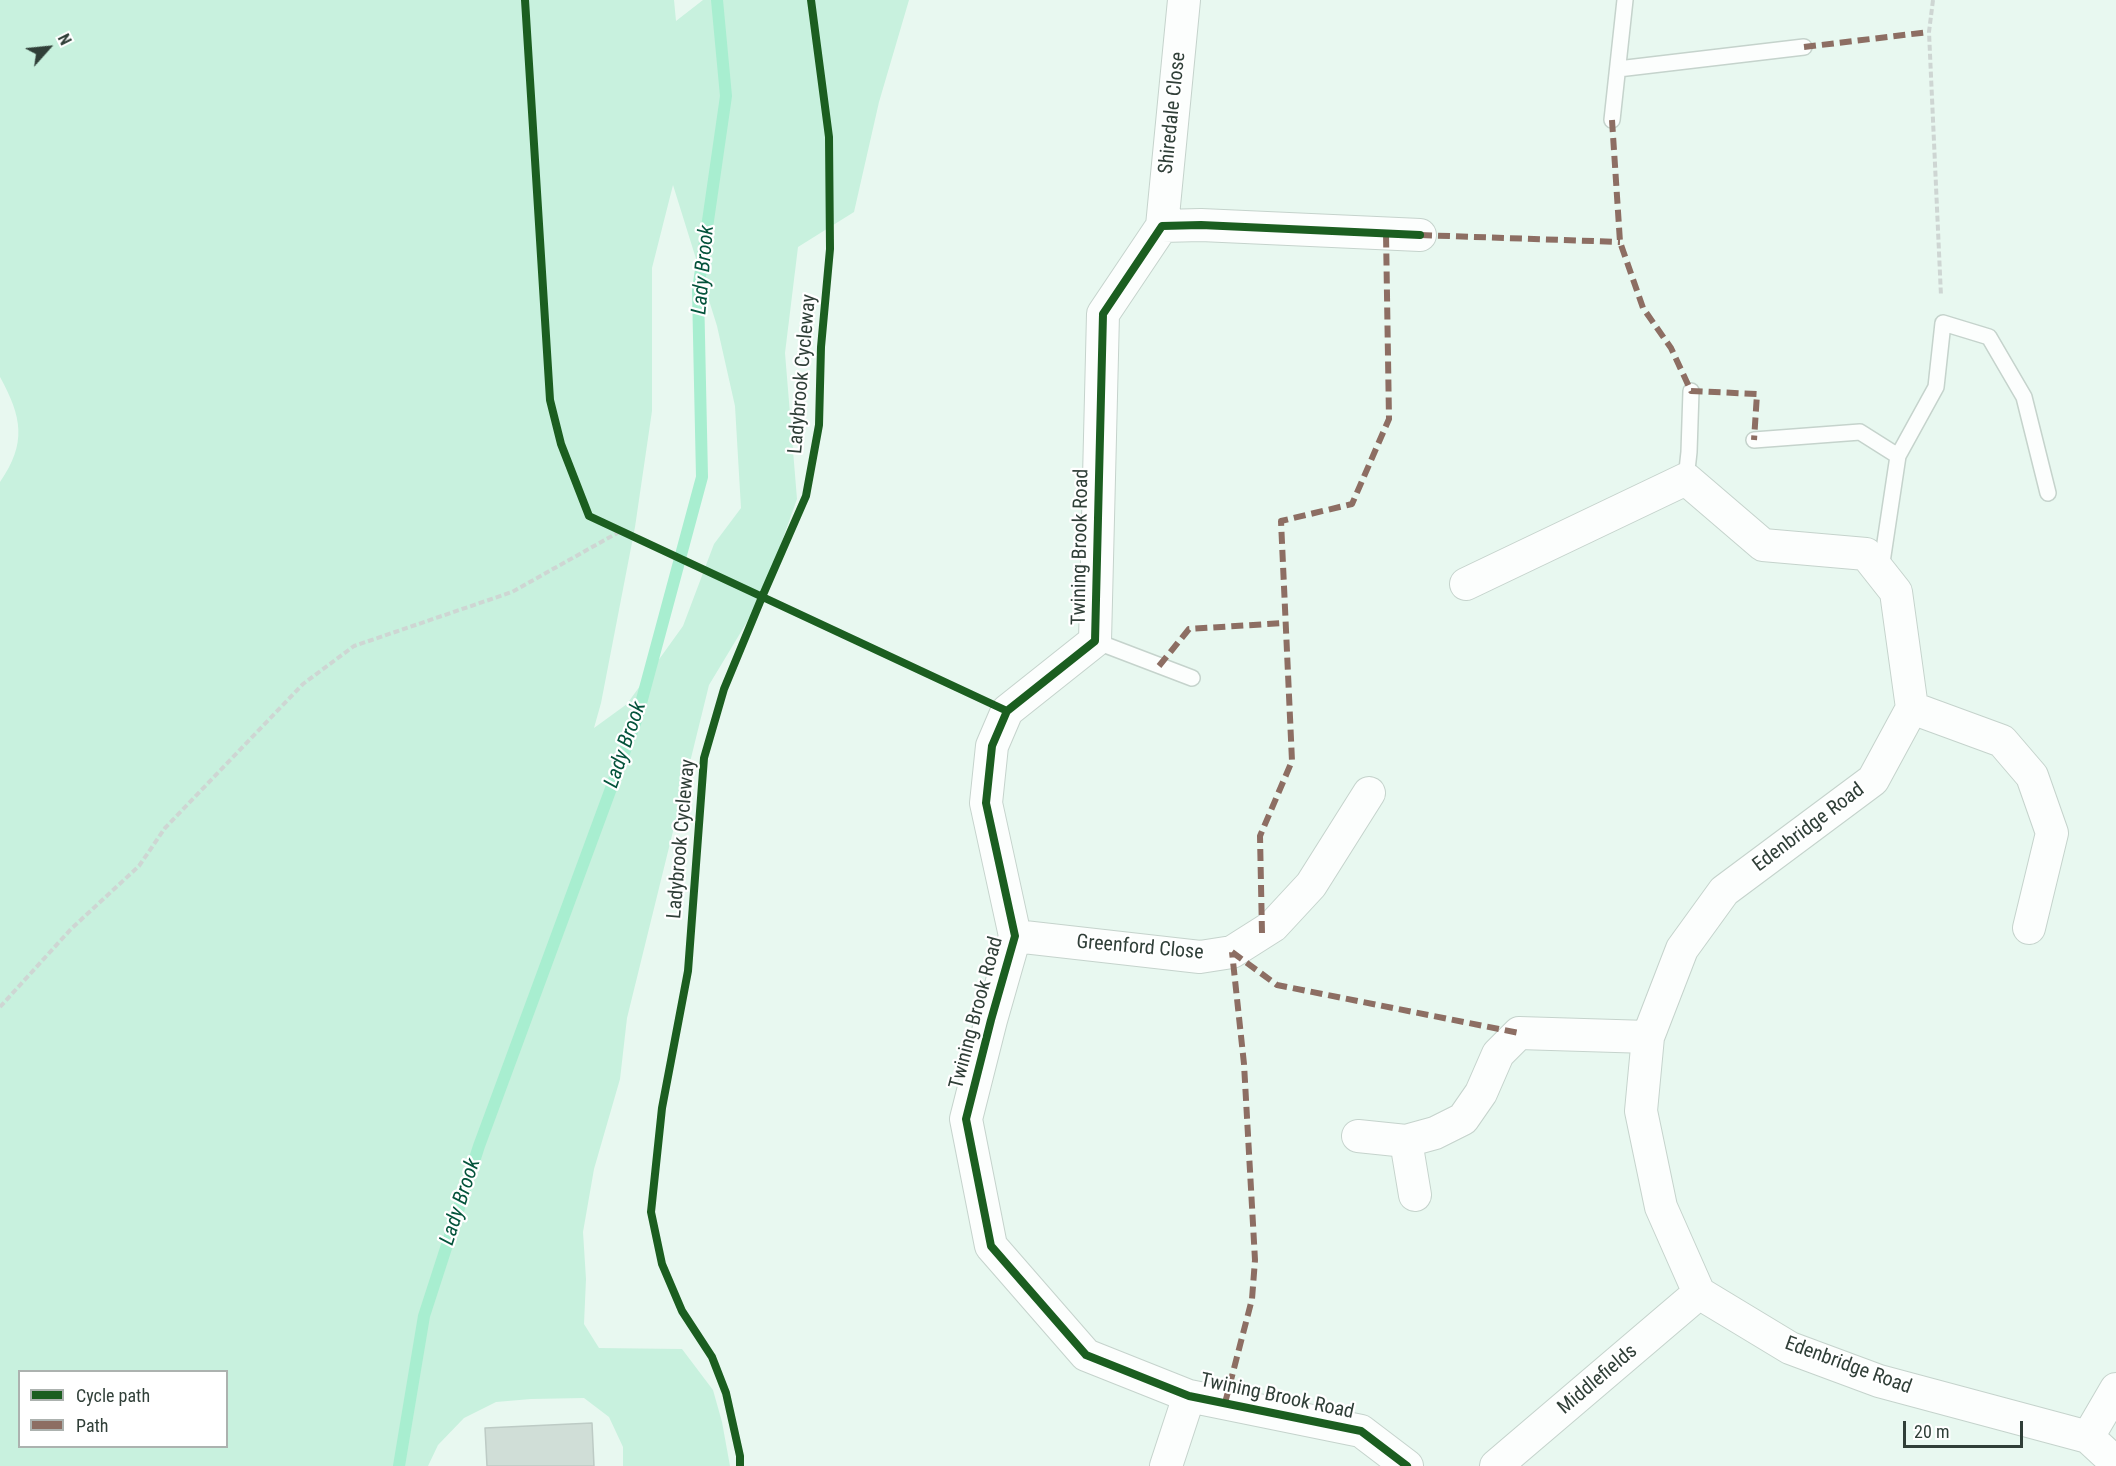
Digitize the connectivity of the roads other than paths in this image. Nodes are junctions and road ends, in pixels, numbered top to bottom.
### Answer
1 (1184, 0) edge
2 (1625, 0) edge
3 (1804, 47) dead end
4 (1618, 69) junction
5 (1612, 120) dead end
6 (1162, 226) junction
7 (1420, 235) dead end
8 (1691, 392) dead end
9 (1754, 440) dead end
10 (1898, 456) junction
11 (1686, 479) junction
12 (2048, 493) dead end
13 (1881, 572) junction
14 (1466, 584) dead end
15 (1095, 641) junction
16 (1192, 678) dead end
17 (1912, 708) junction
18 (1370, 793) dead end
19 (2029, 928) dead end
20 (1016, 936) junction
21 (1648, 1037) junction
22 (1358, 1136) dead end
23 (1406, 1141) junction
24 (1414, 1195) dead end
25 (1700, 1293) junction
26 (2116, 1389) edge
27 (1189, 1396) junction
28 (2088, 1437) junction
29 (2116, 1463) edge
30 (1166, 1466) edge
31 (1407, 1466) edge
32 (1496, 1466) edge

1 - 6 street, Shiredale Close
2 - 4 lane
3 - 4 lane
4 - 5 lane
6 - 7 street
6 - 15 street, Twining Brook Road
8 - 11 lane
9 - 10 lane
10 - 12 lane
10 - 13 lane
11 - 13 street
11 - 14 street
13 - 17 street
15 - 16 lane
15 - 20 street, Twining Brook Road
17 - 19 street
17 - 21 street, Edenbridge Road
18 - 20 street, Greenford Close
20 - 27 street, Twining Brook Road
21 - 23 street
21 - 25 street, Edenbridge Road
22 - 23 street
23 - 24 street
25 - 28 street, Edenbridge Road
25 - 32 street, Middlefields
26 - 28 street
27 - 30 street
27 - 31 street, Twining Brook Road
28 - 29 street, Edenbridge Road

